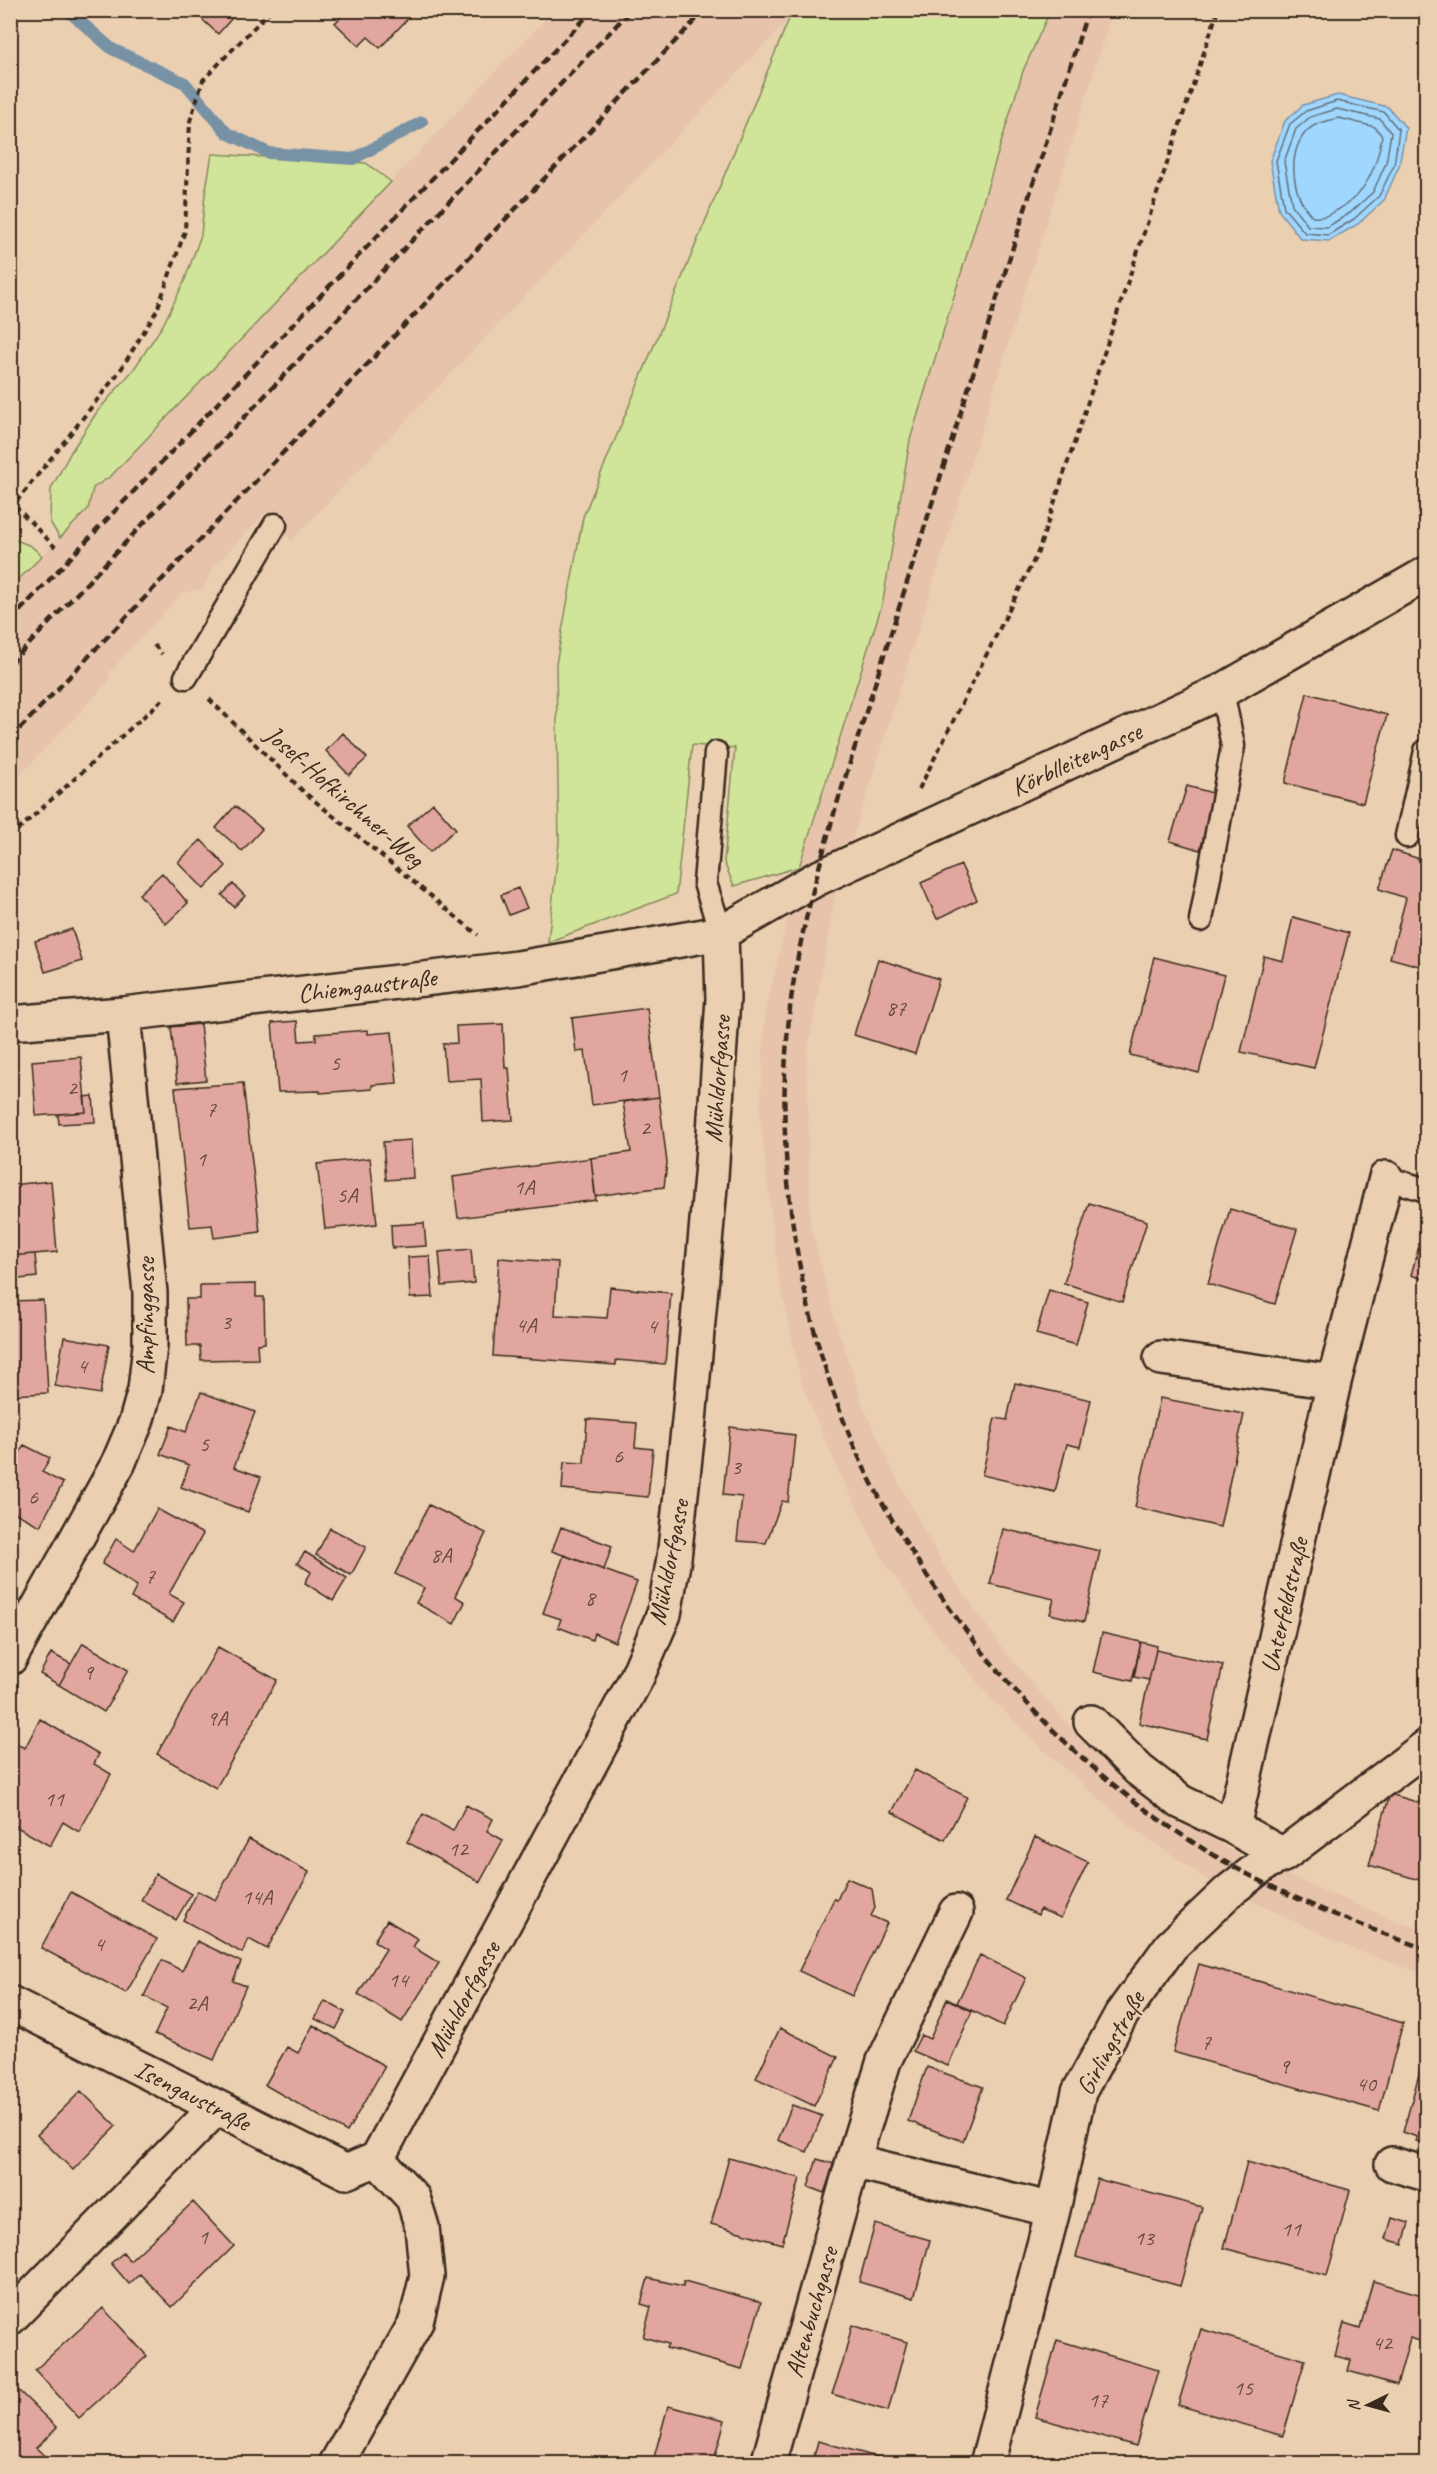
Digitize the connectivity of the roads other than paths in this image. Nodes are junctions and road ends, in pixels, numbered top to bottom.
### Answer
1 (275, 525) dead end
2 (1426, 574) edge
3 (186, 677) road end
4 (1222, 691) junction
5 (1426, 751) edge
6 (716, 753) dead end
7 (1407, 836) dead end
8 (1201, 920) dead end
9 (721, 933) junction
10 (123, 1014) junction
11 (10, 1023) edge
12 (1386, 1178) joint
13 (1426, 1190) edge
14 (1161, 1358) dead end
15 (1334, 1382) junction
16 (10, 1658) edge
17 (1091, 1722) dead end
18 (1426, 1747) edge
19 (1233, 1827) junction
20 (1282, 1855) junction
21 (956, 1912) dead end
22 (10, 2003) edge
23 (216, 2108) junction
24 (376, 2159) junction
25 (853, 2161) junction
26 (1392, 2164) dead end
27 (1426, 2174) edge
28 (1053, 2210) junction
29 (10, 2318) edge
30 (336, 2463) edge
31 (768, 2463) edge
32 (987, 2463) edge

1 - 3 lane
2 - 4 street, Körblleitengasse
4 - 8 lane
4 - 9 street, Körblleitengasse
5 - 7 lane
6 - 9 lane
9 - 10 street, Chiemgaustraße
9 - 24 street, Mühldorfgasse
10 - 11 street, Chiemgaustraße
10 - 16 street, Ampfinggasse
12 - 13 lane
12 - 15 street, Unterfeldstraße
14 - 15 street
15 - 19 street, Unterfeldstraße
17 - 19 street
18 - 20 street, Girlingstraße
19 - 20 street
20 - 28 street, Girlingstraße
21 - 25 street, Altenbuchgasse
22 - 23 street, Isengaustraße
23 - 24 street, Isengaustraße
23 - 29 street
24 - 30 street
25 - 28 street
25 - 31 street, Altenbuchgasse
26 - 27 street
28 - 32 street, Girlingstraße

